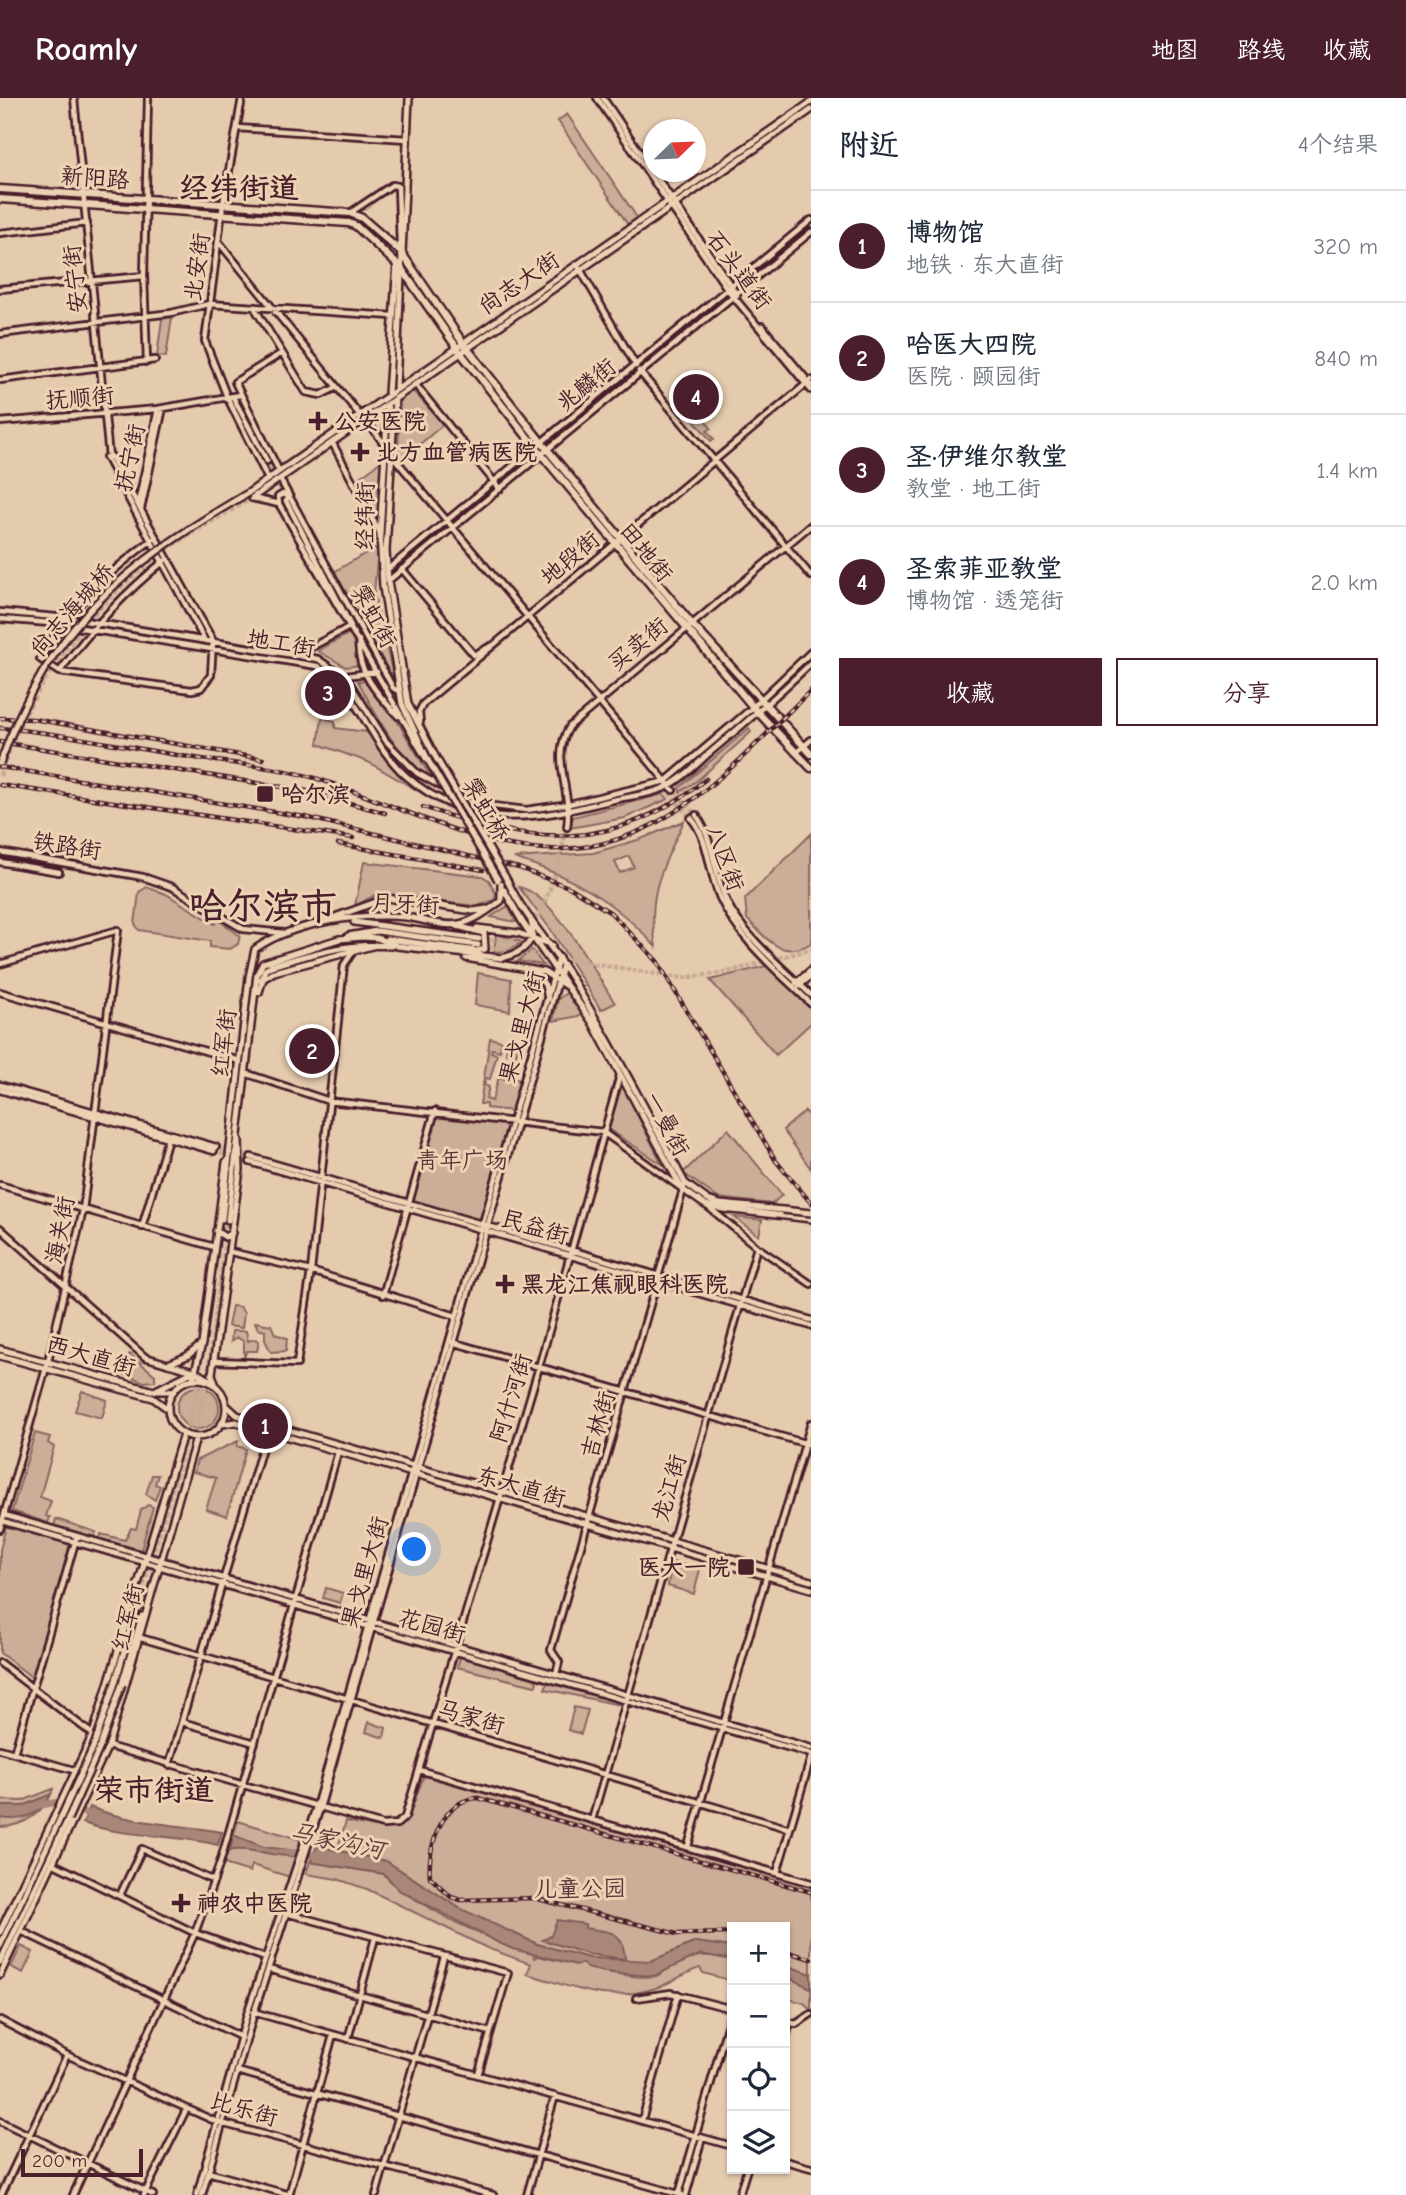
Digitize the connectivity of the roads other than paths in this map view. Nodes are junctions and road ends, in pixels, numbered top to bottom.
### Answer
1 (74, 98) edge
2 (148, 98) edge
3 (242, 98) edge
4 (409, 98) edge
5 (597, 98) edge
6 (603, 98) edge
7 (811, 103) edge
8 (811, 110) edge
9 (237, 128) junction
10 (407, 139) junction
11 (0, 189) edge
12 (84, 195) junction
13 (0, 199) edge
14 (146, 200) junction
15 (671, 203) junction
16 (223, 204) junction
17 (86, 205) junction
18 (146, 211) junction
19 (350, 213) junction
20 (222, 214) junction
21 (811, 220) edge
22 (87, 223) junction
23 (811, 232) edge
24 (0, 233) edge
25 (218, 240) junction
26 (400, 248) junction
27 (399, 266) junction
28 (579, 267) junction
29 (144, 276) junction
30 (92, 281) junction
31 (0, 289) edge
32 (730, 289) junction
33 (734, 294) junction
34 (209, 304) junction
35 (254, 306) junction
36 (274, 309) junction
37 (145, 315) junction
38 (393, 316) junction
39 (96, 321) junction
40 (0, 334) edge
41 (462, 347) junction
42 (282, 353) junction
43 (155, 360) dead end
44 (148, 362) junction
45 (101, 367) junction
46 (638, 369) junction
47 (0, 380) edge
48 (809, 383) edge
49 (415, 384) junction
50 (337, 387) junction
51 (396, 388) junction
52 (811, 390) edge
53 (388, 393) junction
54 (233, 396) junction
55 (395, 398) junction
56 (388, 402) junction
57 (161, 409) junction
58 (106, 413) junction
59 (362, 416) junction
60 (0, 422) edge
61 (331, 441) junction
62 (385, 445) junction
63 (541, 446) junction
64 (391, 453) junction
65 (542, 456) junction
66 (108, 457) junction
67 (267, 461) tunnel mouth
68 (714, 461) junction
69 (279, 471) junction
70 (268, 479) junction
71 (280, 479) junction
72 (494, 481) junction
73 (500, 489) junction
74 (250, 496) junction
75 (288, 500) junction
76 (138, 504) junction
77 (279, 504) junction
78 (138, 512) junction
79 (446, 519) junction
80 (811, 525) edge
81 (454, 528) junction
82 (380, 534) junction
83 (153, 539) junction
84 (619, 540) junction
85 (786, 546) junction
86 (168, 558) junction
87 (163, 562) junction
88 (402, 569) junction
89 (385, 572) junction
90 (811, 576) edge
91 (388, 582) junction
92 (0, 612) edge
93 (527, 616) junction
94 (67, 618) junction
95 (0, 619) edge
96 (96, 623) junction
97 (60, 625) junction
98 (351, 625) junction
99 (688, 625) junction
100 (91, 630) junction
101 (359, 639) junction
102 (205, 640) junction
103 (213, 641) junction
104 (494, 645) junction
105 (206, 648) junction
106 (214, 650) junction
107 (306, 650) dead end
108 (811, 652) edge
109 (811, 663) edge
110 (60, 672) junction
111 (377, 672) junction
112 (366, 673) junction
113 (344, 677) junction
114 (400, 687) junction
115 (597, 701) junction
116 (760, 701) junction
117 (765, 707) junction
118 (756, 710) junction
119 (402, 721) junction
120 (811, 740) edge
121 (804, 747) junction
122 (434, 753) junction
123 (796, 753) junction
124 (811, 754) edge
125 (429, 762) junction
126 (0, 763) edge
127 (811, 768) edge
128 (668, 788) junction
129 (569, 808) junction
130 (693, 817) tunnel mouth
131 (566, 827) tunnel mouth
132 (0, 852) edge
133 (0, 862) edge
134 (59, 872) dead end
135 (502, 881) junction
136 (496, 904) junction
137 (530, 918) junction
138 (340, 921) junction
139 (454, 925) junction
140 (312, 927) junction
141 (288, 933) junction
142 (534, 938) junction
143 (339, 939) junction
144 (376, 941) junction
145 (552, 945) junction
146 (352, 953) junction
147 (453, 954) junction
148 (559, 957) junction
149 (0, 964) edge
150 (563, 964) junction
151 (556, 968) junction
152 (250, 970) joint
153 (533, 970) junction
154 (811, 970) edge
155 (811, 976) edge
156 (558, 977) junction
157 (260, 986) junction
158 (797, 986) junction
159 (0, 992) edge
160 (256, 995) joint
161 (811, 995) edge
162 (548, 999) junction
163 (811, 1004) edge
164 (253, 1016) junction
165 (106, 1022) junction
166 (240, 1061) junction
167 (245, 1073) junction
168 (620, 1074) junction
169 (0, 1087) edge
170 (329, 1101) junction
171 (435, 1111) junction
172 (94, 1114) junction
173 (235, 1120) junction
174 (516, 1121) junction
175 (603, 1132) junction
176 (169, 1136) junction
177 (215, 1149) tunnel mouth
178 (250, 1160) tunnel mouth
179 (321, 1180) junction
180 (0, 1185) edge
181 (684, 1186) junction
182 (409, 1205) junction
183 (705, 1205) junction
184 (83, 1210) junction
185 (782, 1213) junction
186 (811, 1213) edge
187 (225, 1219) tunnel mouth
188 (811, 1219) edge
189 (142, 1227) junction
190 (0, 1228) edge
191 (216, 1228) junction
192 (485, 1228) junction
193 (233, 1231) junction
194 (214, 1247) junction
195 (757, 1247) junction
196 (231, 1252) junction
197 (571, 1253) junction
198 (311, 1271) junction
199 (658, 1277) junction
200 (811, 1284) edge
201 (66, 1288) junction
202 (383, 1295) junction
203 (741, 1302) junction
204 (456, 1316) junction
205 (811, 1320) edge
206 (811, 1326) edge
207 (452, 1342) junction
208 (202, 1344) junction
209 (0, 1349) edge
210 (0, 1356) edge
211 (214, 1361) junction
212 (168, 1364) junction
213 (47, 1365) junction
214 (539, 1367) junction
215 (194, 1371) junction
216 (193, 1379) junction
217 (216, 1386) junction
218 (154, 1391) junction
219 (174, 1391) junction
220 (625, 1392) junction
221 (226, 1405) junction
222 (168, 1409) junction
223 (708, 1416) junction
224 (811, 1423) edge
225 (222, 1424) junction
226 (267, 1432) junction
227 (183, 1434) junction
228 (196, 1438) junction
229 (808, 1445) edge
230 (338, 1452) junction
231 (416, 1466) junction
232 (414, 1474) junction
233 (499, 1495) junction
234 (590, 1516) junction
235 (3, 1518) junction
236 (588, 1524) junction
237 (0, 1529) edge
238 (76, 1539) junction
239 (671, 1545) junction
240 (146, 1559) junction
241 (160, 1563) junction
242 (769, 1568) junction
243 (766, 1576) junction
244 (811, 1581) edge
245 (224, 1582) junction
246 (811, 1589) edge
247 (294, 1602) junction
248 (371, 1624) junction
249 (142, 1638) junction
250 (455, 1648) junction
251 (202, 1656) junction
252 (0, 1663) edge
253 (134, 1665) junction
254 (125, 1673) junction
255 (556, 1674) junction
256 (274, 1677) junction
257 (118, 1684) junction
258 (34, 1689) junction
259 (627, 1698) junction
260 (349, 1699) junction
261 (182, 1721) junction
262 (433, 1724) junction
263 (723, 1725) junction
264 (93, 1734) junction
265 (255, 1743) junction
266 (108, 1746) junction
267 (811, 1748) edge
268 (0, 1749) edge
269 (14, 1754) junction
270 (811, 1755) edge
271 (169, 1765) junction
272 (419, 1770) junction
273 (78, 1772) junction
274 (605, 1774) junction
275 (242, 1786) junction
276 (75, 1798) junction
277 (701, 1802) junction
278 (318, 1807) junction
279 (65, 1818) junction
280 (592, 1820) junction
281 (790, 1829) junction
282 (688, 1846) junction
283 (51, 1863) junction
284 (777, 1874) junction
285 (295, 1877) junction
286 (214, 1881) junction
287 (811, 1883) edge
288 (120, 1895) junction
289 (286, 1913) junction
290 (21, 1931) junction
291 (0, 1932) edge
292 (195, 1933) junction
293 (375, 1938) junction
294 (0, 1946) edge
295 (444, 1957) junction
296 (265, 1958) junction
297 (0, 1962) edge
298 (268, 1969) junction
299 (0, 1975) edge
300 (678, 1994) junction
301 (359, 1995) junction
302 (636, 1998) dead end
303 (166, 2001) junction
304 (727, 2008) edge
305 (251, 2012) junction
306 (427, 2014) junction
307 (811, 2014) edge
308 (0, 2020) edge
309 (790, 2022) edge
310 (727, 2028) edge
311 (490, 2032) junction
312 (333, 2035) junction
313 (244, 2038) junction
314 (348, 2039) junction
315 (67, 2055) junction
316 (415, 2057) junction
317 (237, 2071) junction
318 (478, 2075) junction
319 (126, 2082) junction
320 (317, 2093) junction
321 (555, 2096) junction
322 (186, 2110) junction
323 (399, 2116) junction
324 (0, 2120) edge
325 (642, 2120) junction
326 (219, 2123) junction
327 (29, 2135) junction
328 (699, 2137) junction
329 (303, 2143) junction
330 (727, 2145) edge
331 (539, 2155) junction
332 (790, 2162) edge
333 (89, 2164) junction
334 (384, 2166) junction
335 (811, 2168) edge
336 (208, 2172) junction
337 (745, 2174) edge
338 (145, 2193) edge
339 (1, 2195) edge
340 (73, 2195) edge
341 (153, 2195) edge
342 (199, 2195) edge
343 (289, 2195) edge
344 (376, 2195) edge
345 (493, 2195) edge
346 (527, 2195) edge
347 (682, 2195) edge
348 (739, 2195) edge

1 - 12 street, 安宁街
2 - 14 street
3 - 9 street, 北安街
4 - 10 main road
5 - 15 street
6 - 15 street
7 - 15 main road, 尚志大街
8 - 15 main road, 尚志大街
9 - 10 street
9 - 16 street, 北安街
10 - 26 main road
11 - 12 highway, 新阳路
12 - 14 highway, 新阳路
12 - 17 street, 安宁街
13 - 17 highway, 新阳路
14 - 16 highway, 新阳路
14 - 18 street
15 - 28 main road, 尚志大街
15 - 32 street, 石头道街
16 - 19 highway, 新阳路
16 - 20 street, 北安街
17 - 18 highway, 新阳路
17 - 22 street, 安宁街
18 - 20 highway, 新阳路
18 - 29 street
19 - 26 highway
19 - 26 street
20 - 25 street, 北安街
20 - 27 highway, 新阳路
21 - 32 street, 兆麟街
22 - 24 street
22 - 30 street, 安宁街
23 - 33 street, 兆麟街
25 - 34 street, 北安街
25 - 36 street
26 - 27 main road
26 - 41 highway
27 - 38 main road, 经纬街
27 - 41 highway, 新阳路
27 - 51 main road, 经纬街
28 - 41 main road, 尚志大街
28 - 46 street
29 - 30 street
29 - 37 street
30 - 31 street
30 - 39 street, 安宁街
32 - 33 street, 石头道街
32 - 46 street, 兆麟街
33 - 46 street, 兆麟街
33 - 48 street, 石头道街
34 - 35 street
34 - 37 street
34 - 54 street, 北安街
35 - 36 street
35 - 42 street
36 - 38 street
36 - 50 street
37 - 39 street
37 - 44 street
38 - 53 main road, 经纬街
39 - 40 street
39 - 45 street, 安宁街
41 - 49 main road, 尚志大街
41 - 51 main road, 尚志大街
41 - 63 highway, 田地街
42 - 50 street
42 - 54 street
43 - 44 street
44 - 45 street
45 - 47 street
45 - 58 street, 安宁街
46 - 63 street, 兆麟街
46 - 68 street
48 - 52 street, 石头道街
48 - 68 street, 地段街
49 - 55 main road, 尚志大街
49 - 72 street
50 - 59 street
51 - 53 main road, 尚志大街
51 - 55 main road, 经纬街
53 - 56 main road, 经纬街
53 - 59 main road, 尚志大街
54 - 57 street
54 - 67 street
54 - 69 street
54 - 70 street
55 - 56 main road, 尚志大街
55 - 64 main road, 经纬街
56 - 59 main road, 尚志大街
56 - 62 main road, 经纬街
57 - 58 street, 抚顺街
57 - 76 street, 抚宁街
57 - 78 street, 抚宁街
58 - 60 street, 抚顺街
58 - 66 street, 安宁街
59 - 61 main road, 尚志大街
59 - 62 street
59 - 69 main road, 尚志大街
61 - 71 main road, 尚志大街
61 - 82 street
62 - 82 main road, 经纬街
63 - 65 highway, 田地街
63 - 72 street, 兆麟街
63 - 84 highway, 田地街
64 - 79 street
64 - 89 main road, 经纬街
65 - 73 street
65 - 84 highway, 田地街
66 - 76 street, 安宁街
66 - 78 street, 安宁街
68 - 84 street, 地段街
68 - 85 street
69 - 70 main road, 尚志大街
70 - 74 main road, 尚志大街
71 - 74 main road, 尚志大街
71 - 75 street, 霁虹街
72 - 73 street
72 - 79 street, 兆麟街
73 - 81 street
74 - 77 street
74 - 126 main road, 尚志海城桥, bridge
75 - 77 street
75 - 98 street, 霁虹街
75 - 114 street, 霁虹街
76 - 78 street, 安宁街
77 - 98 street, 霁虹街
78 - 83 street, 安宁街
79 - 81 street
79 - 89 street, 兆麟街
80 - 85 street, 买卖街
81 - 88 street
81 - 93 street
82 - 89 main road, 经纬街
83 - 86 street, 安宁街
83 - 87 street, 安宁街
83 - 94 street
84 - 93 street, 地段街
84 - 99 highway, 田地街
85 - 90 street
85 - 99 street, 买卖街
86 - 87 street
86 - 103 street, 安宁街
87 - 96 street
87 - 102 street, 安宁街
88 - 91 street
88 - 104 street
89 - 91 main road, 经纬街
89 - 114 main road, 经纬街
91 - 122 main road, 经纬街
92 - 94 street, 地工街
93 - 104 street, 地段街
93 - 115 street
94 - 96 street, 地工街
94 - 97 street
95 - 97 street, 地工街
96 - 100 street
96 - 102 street, 地工街
97 - 100 street, 地工街
97 - 110 street
98 - 101 street, 霁虹街
98 - 107 street
99 - 115 street, 买卖街
99 - 116 highway, 田地街
99 - 118 highway, 田地街
100 - 105 street, 地工街
100 - 110 street
101 - 111 street, 霁虹街
101 - 112 street, 霁虹街
102 - 103 street, 地工街
102 - 105 street, 安宁街
103 - 106 street
103 - 113 street, 地工街
104 - 122 street, 地段街
105 - 106 street, 地工街
106 - 110 street
106 - 129 street, 地工街
108 - 116 street
109 - 117 street
111 - 112 street
111 - 119 street, 霁虹街
112 - 113 street
112 - 119 street, 霁虹街
113 - 129 street, 地工街
114 - 125 main road, 经纬街
115 - 128 street
115 - 129 street, 买卖街
116 - 117 highway, 田地街
116 - 118 street
117 - 118 street
117 - 121 highway, 田地街
118 - 123 highway, 田地街
118 - 128 street, 地工街
119 - 125 street, 霁虹街
120 - 121 street
121 - 123 street
121 - 124 highway, 田地街
122 - 135 main road, 霁虹桥, bridge
123 - 127 highway, 田地街
125 - 135 main road, 霁虹桥, bridge
128 - 129 street, 地工街
129 - 131 street, 买卖街
130 - 158 street, 八区街
132 - 141 street, 铁路街
133 - 134 street, 铁路街
135 - 136 main road
135 - 137 main road
135 - 142 main road
136 - 139 main road, 月牙街
136 - 140 main road
137 - 142 main road
137 - 145 main road
138 - 139 main road, 月牙街
138 - 140 main road, 月牙街
138 - 143 main road
139 - 142 main road, 月牙街
139 - 144 main road
140 - 141 main road, 月牙街
141 - 152 main road, 月牙街
142 - 145 main road, 月牙街
142 - 147 main road, 月牙街
142 - 151 main road, 一曼街
143 - 144 main road, 月牙街
143 - 160 main road, 月牙街
144 - 146 main road
144 - 147 main road, 月牙街
144 - 157 main road, 月牙街
145 - 148 main road, 一曼街
146 - 157 main road
146 - 170 street
147 - 153 main road, 月牙街
148 - 150 main road, 一曼街
148 - 151 street, 果戈里大街
149 - 165 street, 海关街
150 - 156 street, 果戈里大街
150 - 181 main road, 一曼街
151 - 156 main road, 一曼街
152 - 166 main road, 红军街
153 - 156 main road, 月牙街
153 - 162 main road
154 - 158 street
155 - 158 street
156 - 162 street, 果戈里大街
156 - 168 main road, 一曼街
156 - 174 street, 果戈里大街
157 - 164 main road
158 - 161 street, 八区街
158 - 163 street, 八区街
159 - 165 street
160 - 164 main road, 红军街
162 - 174 street, 果戈里大街
164 - 167 main road, 红军街
165 - 166 street
165 - 172 street, 海关街
166 - 173 main road, 红军街
167 - 170 street
167 - 173 main road, 红军街
168 - 175 street, 阿什河街
168 - 181 main road, 一曼街
169 - 172 street
170 - 171 street
170 - 179 street
171 - 174 street
171 - 182 street
172 - 176 street
172 - 184 street, 海关街
173 - 187 main road, 红军街
173 - 191 main road, 红军街
173 - 193 main road, 红军街
174 - 175 street
174 - 192 street, 果戈里大街
175 - 181 street
175 - 197 street, 阿什河街
176 - 177 street
176 - 189 street
178 - 179 street, 民益街
179 - 182 street, 民益街
179 - 198 street
180 - 184 street
181 - 183 main road, 一曼街
181 - 185 main road, 一曼街
181 - 199 street, 吉林街
182 - 192 street, 民益街
182 - 202 street
183 - 185 main road
183 - 195 street, 一曼街
184 - 189 street
184 - 201 street, 海关街
185 - 186 main road, bridge
185 - 188 main road
189 - 194 street
190 - 201 street
191 - 193 main road
191 - 194 main road, 红军街
192 - 197 street, 民益街
192 - 204 street, 果戈里大街
192 - 207 street, 果戈里大街
193 - 196 main road, 红军街
194 - 208 main road, 红军街
195 - 200 street, 一曼街
195 - 203 street, 龙江街
196 - 198 street
196 - 211 main road, 红军街
197 - 199 street, 民益街
197 - 214 street, 阿什河街
198 - 202 street
198 - 211 street
199 - 203 street, 民益街
199 - 220 street, 吉林街
201 - 212 street
201 - 213 street, 海关街
202 - 204 street
203 - 205 street, 民益街
203 - 206 street, 民益街
203 - 223 street, 龙江街
204 - 207 street, 果戈里大街
207 - 214 street
207 - 231 street, 果戈里大街
208 - 212 main road
208 - 215 main road, 红军街
209 - 213 main road, 西大直街
210 - 213 main road, 西大直街
211 - 217 main road, 红军街
212 - 215 main road
213 - 218 main road, 西大直街
213 - 222 main road, 西大直街
213 - 235 street, 海关街
214 - 220 street
214 - 233 street, 阿什河街
215 - 216 main road, 红军街
215 - 217 main road
215 - 218 main road
216 - 217 main road
216 - 219 main road
217 - 221 main road
218 - 219 main road, 西大直街
219 - 222 main road
220 - 223 street
220 - 234 street, 吉林街
221 - 225 main road
221 - 231 main road, 东大直街
222 - 227 main road
223 - 229 street
223 - 239 street, 龙江街
224 - 229 street
225 - 226 main road, 东大直街
225 - 228 main road
226 - 230 main road, 东大直街
226 - 245 street
227 - 228 main road
227 - 240 main road, 红军街
228 - 241 main road, 红军街
229 - 242 street
230 - 232 main road, 东大直街
230 - 247 street
231 - 232 street, 果戈里大街
231 - 233 main road, 东大直街
232 - 233 main road, 东大直街
232 - 248 street, 果戈里大街
233 - 234 main road, 东大直街
233 - 236 main road, 东大直街
233 - 250 street, 阿什河街
234 - 236 street, 吉林街
234 - 239 main road, 东大直街
235 - 237 street, 海关街
235 - 238 street, 花园街
236 - 239 main road, 东大直街
236 - 255 street, 吉林街
238 - 240 street, 花园街
238 - 258 street
239 - 242 main road, 东大直街
239 - 243 main road, 东大直街
239 - 259 street, 龙江街
240 - 241 street, 花园街
240 - 264 main road, 红军街
241 - 245 street, 花园街
241 - 249 main road, 红军街
242 - 243 street
242 - 244 main road, 东大直街
243 - 246 main road, 东大直街
243 - 263 street
245 - 247 street, 花园街
245 - 251 street
247 - 248 street, 花园街
247 - 256 street
248 - 250 street, 花园街
248 - 260 street, 果戈里大街
249 - 251 street, 马家街
249 - 253 main road, 红军街
250 - 255 street, 花园街
250 - 259 street, 花园街
250 - 262 street, 阿什河街
251 - 256 street, 马家街
251 - 261 street
252 - 258 street
253 - 254 main road
253 - 266 main road, 红军街
254 - 257 main road, 红军街
254 - 257 main road, 红军街
255 - 259 street, 花园街
256 - 260 street, 马家街
256 - 265 street
257 - 276 main road, 红军街, bridge
258 - 264 street
258 - 269 street
259 - 263 street, 花园街
259 - 274 street, 龙江街
260 - 262 street, 马家街
260 - 278 street, 果戈里大街
261 - 265 street
261 - 271 street
262 - 272 street, 阿什河街
262 - 274 street, 马家街
263 - 267 street, 花园街
263 - 270 street, 花园街
263 - 277 street
264 - 266 street
264 - 273 main road, 红军街
265 - 275 street
266 - 271 street
266 - 276 main road, 红军街
268 - 269 street
269 - 273 street
270 - 281 street
271 - 275 street
272 - 278 street, 阿什河街
272 - 280 street
273 - 276 main road, 红军街
274 - 277 street, 马家街
274 - 280 street, 龙江街
275 - 278 street
275 - 286 street
276 - 279 main road, 红军街, bridge
276 - 279 main road, bridge
277 - 281 street, 马家街
277 - 282 street
278 - 285 street, 果戈里大街
279 - 283 main road
279 - 291 main road
279 - 294 main road
280 - 282 street
281 - 284 street
282 - 284 street
283 - 288 street
283 - 290 main road
283 - 297 main road
284 - 287 street
285 - 289 street, 果戈里大街
285 - 296 street, 果戈里大街
286 - 288 street
286 - 292 street
288 - 292 street
289 - 293 street
289 - 298 street, 果戈里大街
290 - 299 main road
290 - 303 street
292 - 296 street
292 - 303 street
293 - 295 street
293 - 301 street
295 - 306 street
295 - 311 street
296 - 305 street, 果戈里大街
298 - 301 street
298 - 305 street, 果戈里大街
300 - 302 street
300 - 304 street
300 - 325 street
301 - 306 street
301 - 314 street
303 - 313 street
303 - 319 street
305 - 312 street
305 - 313 street, 果戈里大街
306 - 311 street
306 - 316 street
307 - 309 street
308 - 315 street, 比乐街
310 - 328 street
311 - 318 street
312 - 314 street
312 - 320 street
313 - 317 street, 果戈里大街
313 - 326 street, 果戈里大街
314 - 316 street
315 - 319 street, 比乐街
315 - 327 street
316 - 318 street
316 - 323 street
317 - 320 street
317 - 326 street, 果戈里大街
318 - 321 street
319 - 322 street, 比乐街
319 - 333 street
320 - 323 street
320 - 329 street
321 - 325 street
321 - 331 street
322 - 326 street, 比乐街
322 - 338 street
323 - 331 street
323 - 334 street
324 - 327 street
325 - 328 street
326 - 329 street, 比乐街
326 - 336 street, 果戈里大街
326 - 342 street, 果戈里大街
327 - 333 street
327 - 339 street
328 - 330 street
328 - 347 street
329 - 334 street, 比乐街
329 - 343 street
331 - 346 street
331 - 347 street
332 - 335 street
333 - 338 street
333 - 340 street
334 - 344 street
334 - 345 street, 比乐街
336 - 342 street, 果戈里大街
336 - 343 street
337 - 348 street
338 - 341 street

